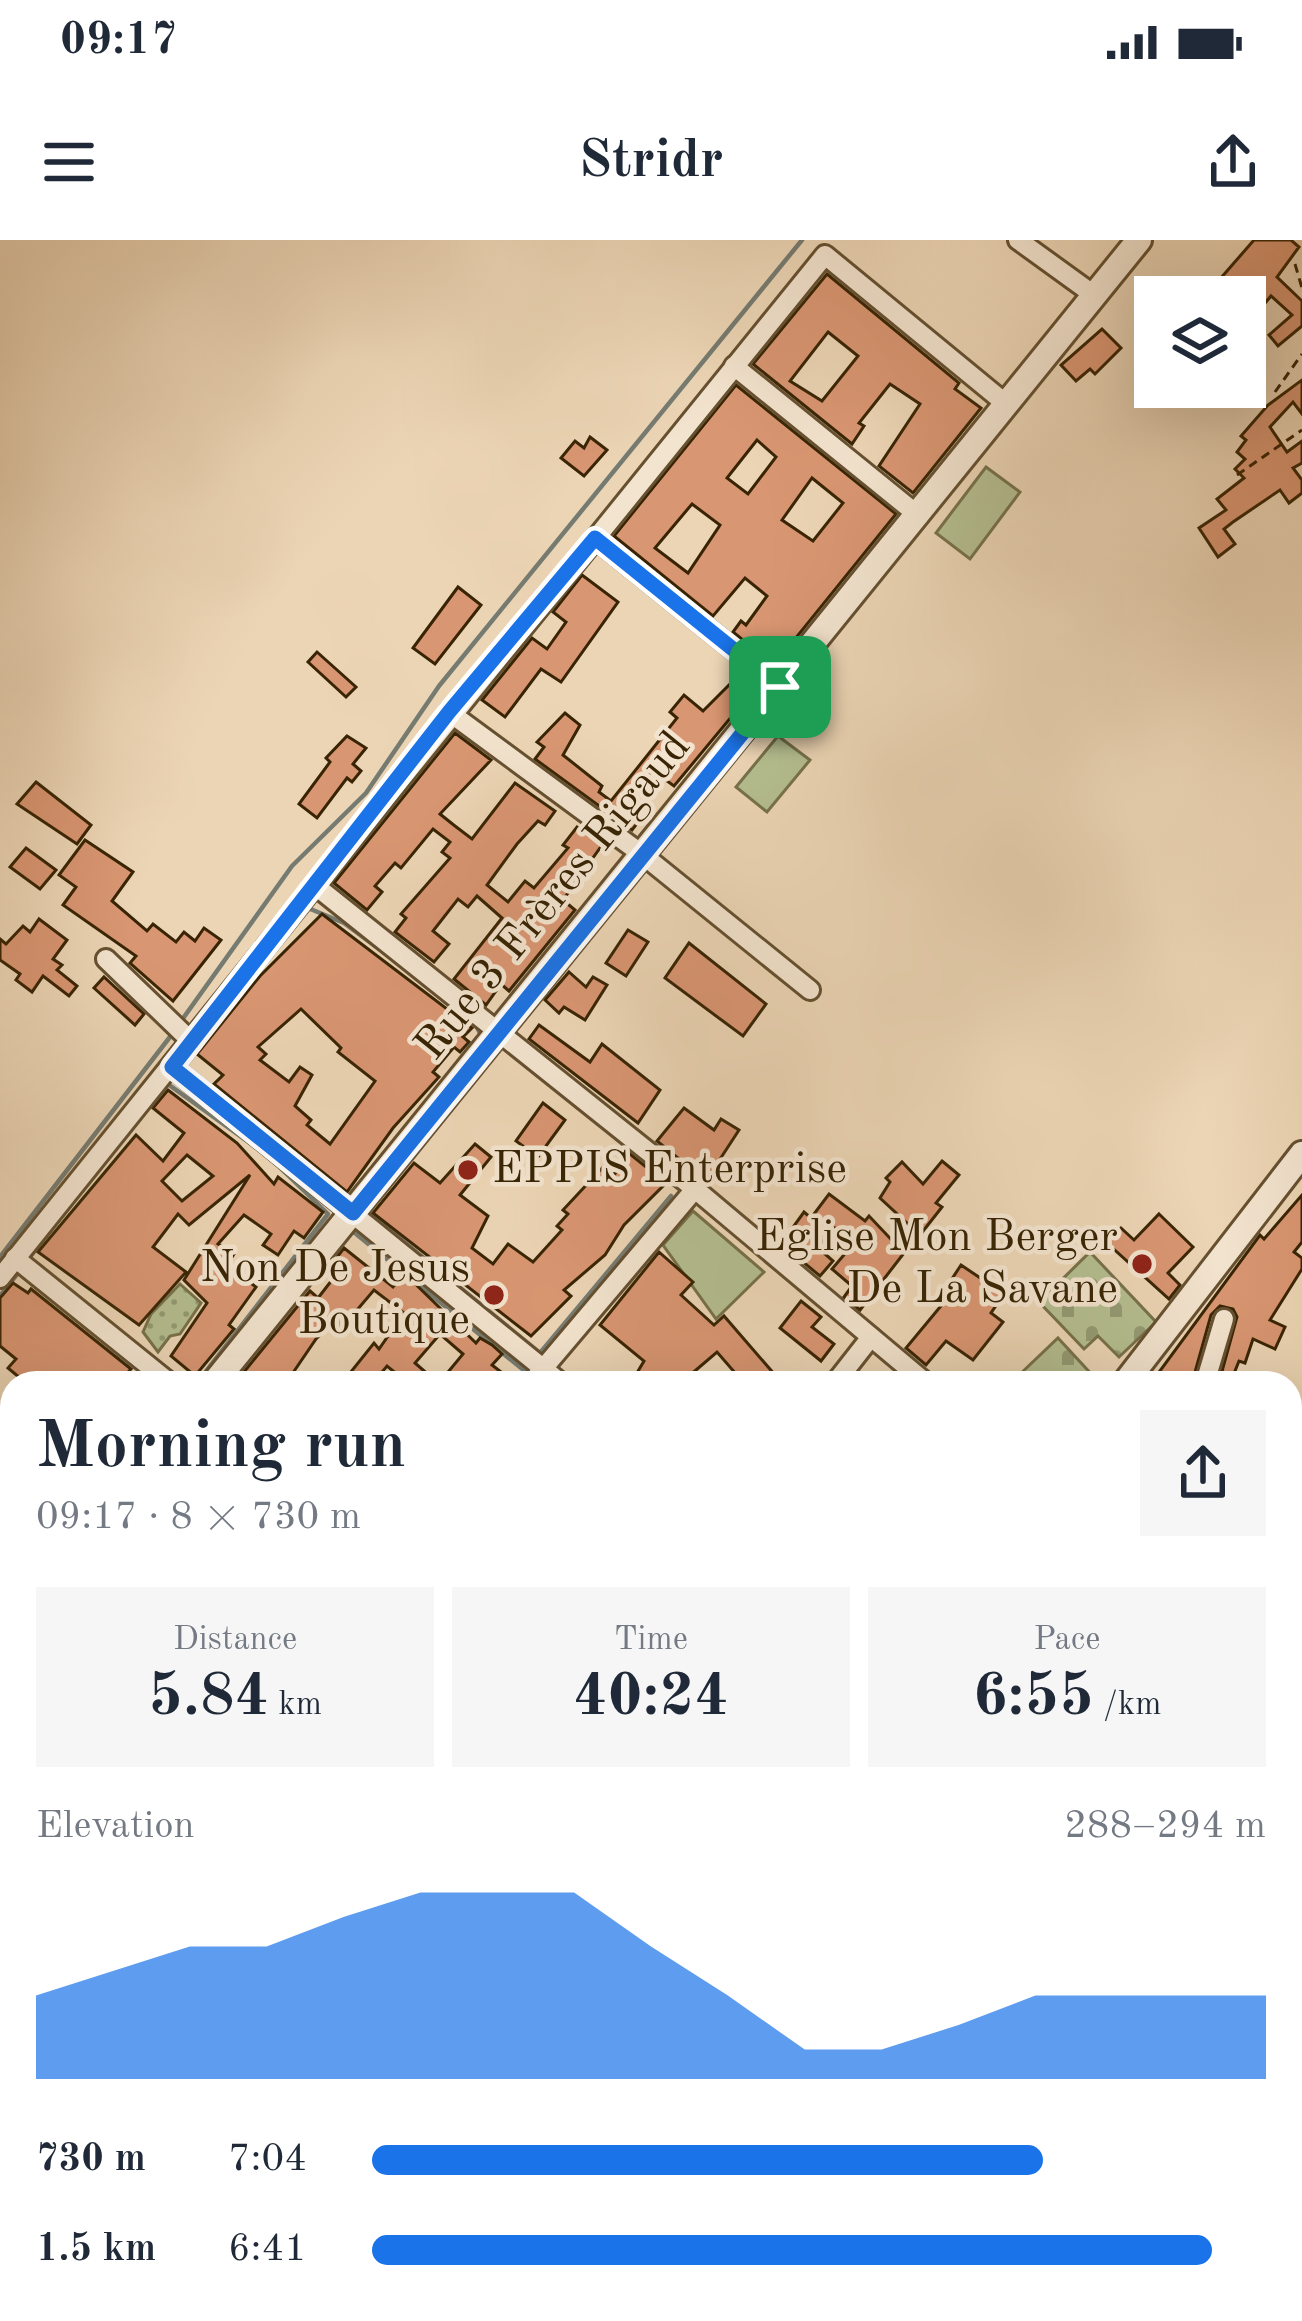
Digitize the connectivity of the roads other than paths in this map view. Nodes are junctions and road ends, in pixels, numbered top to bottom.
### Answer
1 (1018, 240) edge
2 (1139, 240) edge
3 (1094, 295) junction
4 (734, 366) junction
5 (1005, 403) junction
6 (919, 516) junction
7 (595, 538) junction
8 (780, 687) junction
9 (449, 712) junction
10 (643, 855) junction
11 (317, 886) junction
12 (106, 959) dead end
13 (810, 990) dead end
14 (497, 1031) junction
15 (193, 1042) junction
16 (172, 1067) junction
17 (1302, 1154) edge
18 (695, 1189) junction
19 (353, 1213) junction
20 (16, 1258) junction
21 (0, 1278) edge
22 (1224, 1319) dead end
23 (871, 1337) junction
24 (155, 1371) edge
25 (224, 1371) edge
26 (532, 1371) edge
27 (542, 1371) edge
28 (844, 1371) edge
29 (912, 1371) edge
30 (1134, 1371) edge
31 (1209, 1371) edge

1 - 3 street
2 - 3 street, Rue 3 Frères Rigaud
3 - 5 street, Rue 3 Frères Rigaud
4 - 5 street
4 - 6 street
4 - 7 street
5 - 6 street, Rue 3 Frères Rigaud
6 - 8 street, Rue 3 Frères Rigaud
7 - 8 street
7 - 9 street
8 - 10 street, Rue 3 Frères Rigaud
9 - 10 street
9 - 11 street
10 - 13 street
10 - 14 street, Rue 3 Frères Rigaud
11 - 14 street
11 - 15 street
12 - 15 street
14 - 18 street
14 - 19 street, Rue 3 Frères Rigaud
15 - 16 street
16 - 19 street
16 - 20 street
17 - 30 street
18 - 23 street
18 - 27 street
19 - 25 street, Rue 3 Frères Rigaud
19 - 26 street
20 - 21 street
20 - 24 street
22 - 31 street
23 - 28 street
23 - 29 street

